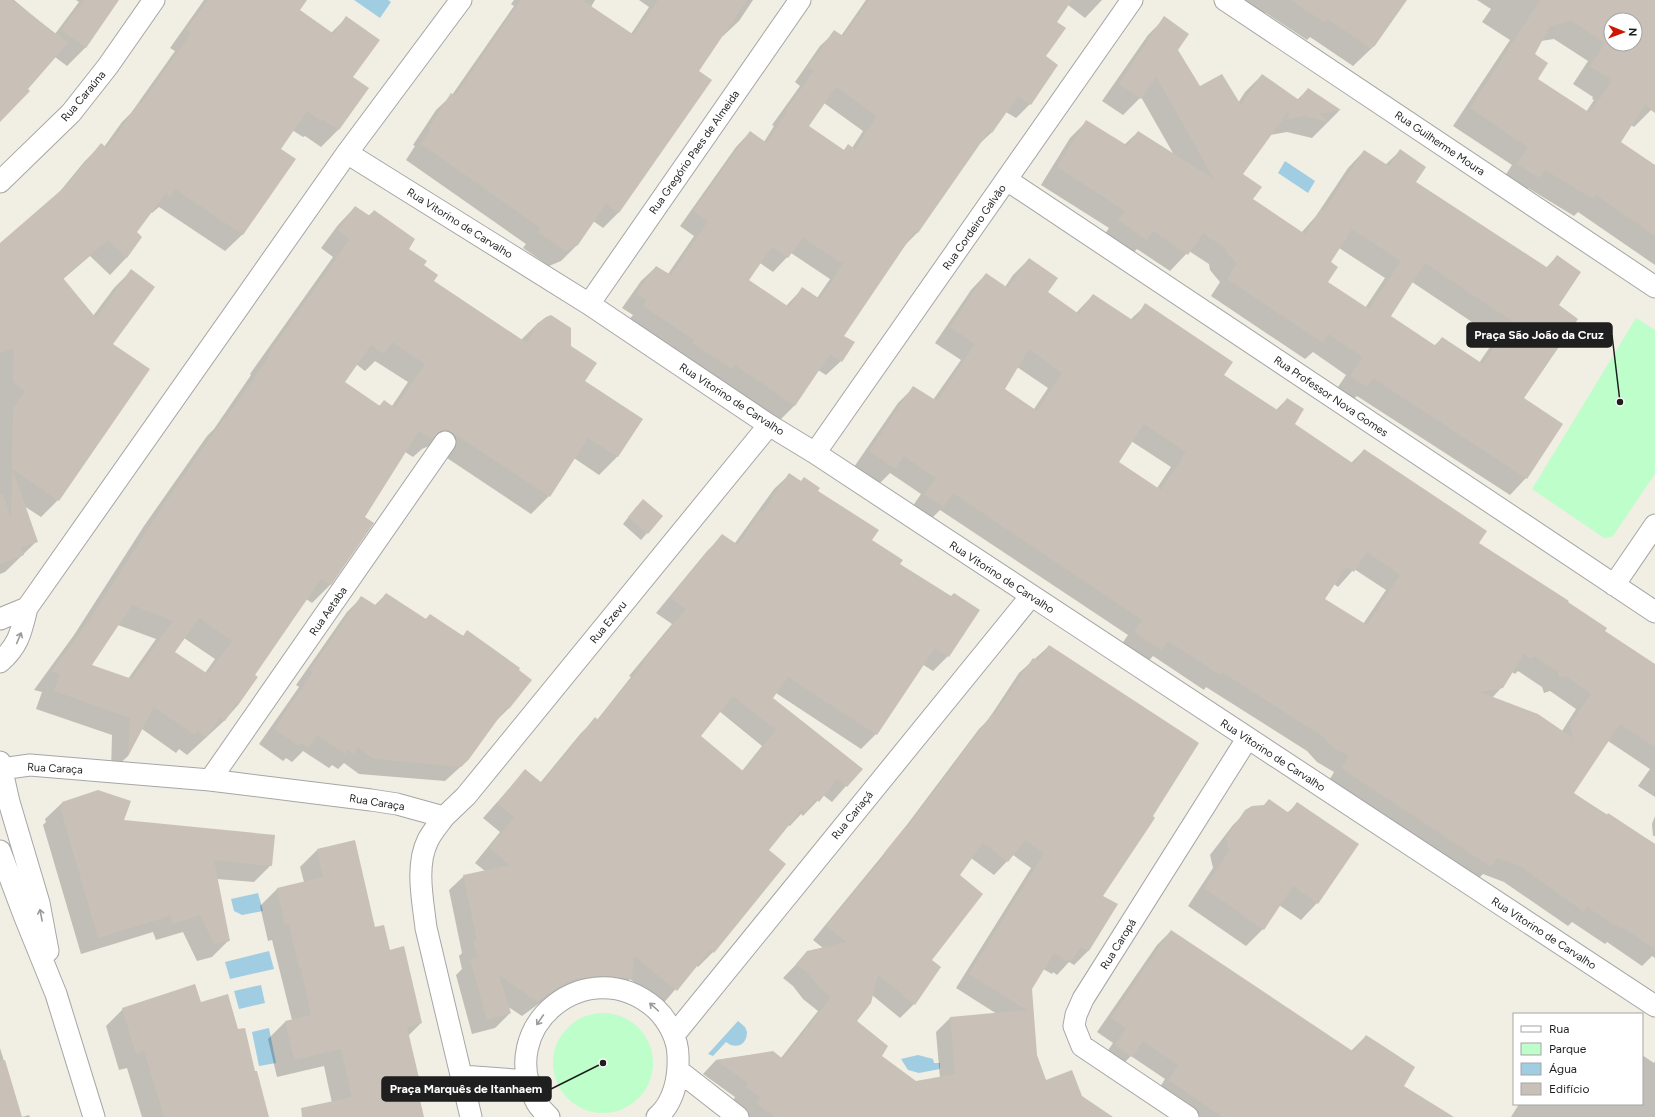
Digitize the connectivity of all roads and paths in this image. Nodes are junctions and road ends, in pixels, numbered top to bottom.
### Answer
1 (154, 0) edge
2 (461, 0) edge
3 (800, 0) edge
4 (1132, 0) edge
5 (1225, 0) edge
6 (347, 153) junction
7 (1007, 180) junction
8 (0, 182) edge
9 (1655, 287) edge
10 (589, 304) junction
11 (769, 425) junction
12 (445, 442) dead end
13 (816, 453) junction
14 (1655, 525) edge
15 (1614, 585) junction
16 (1031, 596) junction
17 (27, 608) junction
18 (1655, 612) edge
19 (0, 619) edge
20 (0, 662) edge
21 (1247, 739) junction
22 (1, 766) edge
23 (210, 780) junction
24 (444, 817) junction
25 (0, 850) edge
26 (56, 994) junction
27 (1655, 1006) edge
28 (674, 1035) junction
29 (679, 1071) junction
30 (462, 1076) junction
31 (529, 1081) junction
32 (94, 1117) edge
33 (471, 1117) edge
34 (549, 1117) edge
35 (657, 1117) edge
36 (738, 1117) edge
37 (1188, 1117) edge

1 - 8 street, Rua Caraúna
2 - 6 street
3 - 10 street, Rua Gregório Paes de Almeida
4 - 7 street, Rua Cordeiro Galvão
5 - 9 street, Rua Guilherme Moura
6 - 10 street, Rua Vitorino de Carvalho
6 - 17 street
7 - 13 street, Rua Cordeiro Galvão
7 - 15 street, Rua Professor Nova Gomes
10 - 11 street, Rua Vitorino de Carvalho
11 - 13 street, Rua Vitorino de Carvalho
11 - 24 street, Rua Ezevu
12 - 23 street, Rua Aetaba
13 - 16 street, Rua Vitorino de Carvalho
14 - 15 street
15 - 18 street, Rua Professor Nova Gomes
16 - 21 street, Rua Vitorino de Carvalho
16 - 28 street, Rua Cariaçá
17 - 19 street
20 -> 17 street
21 - 27 street, Rua Vitorino de Carvalho
21 - 37 street, Rua Caropá
22 - 23 street, Rua Caraça
26 -> 22 street
23 - 24 street, Rua Caraça
24 - 30 street
25 - 26 street
26 - 32 street
28 - 29 street
28 -> 31 street
29 - 35 street
29 - 36 street
30 - 31 street
30 - 33 street
31 - 34 street

